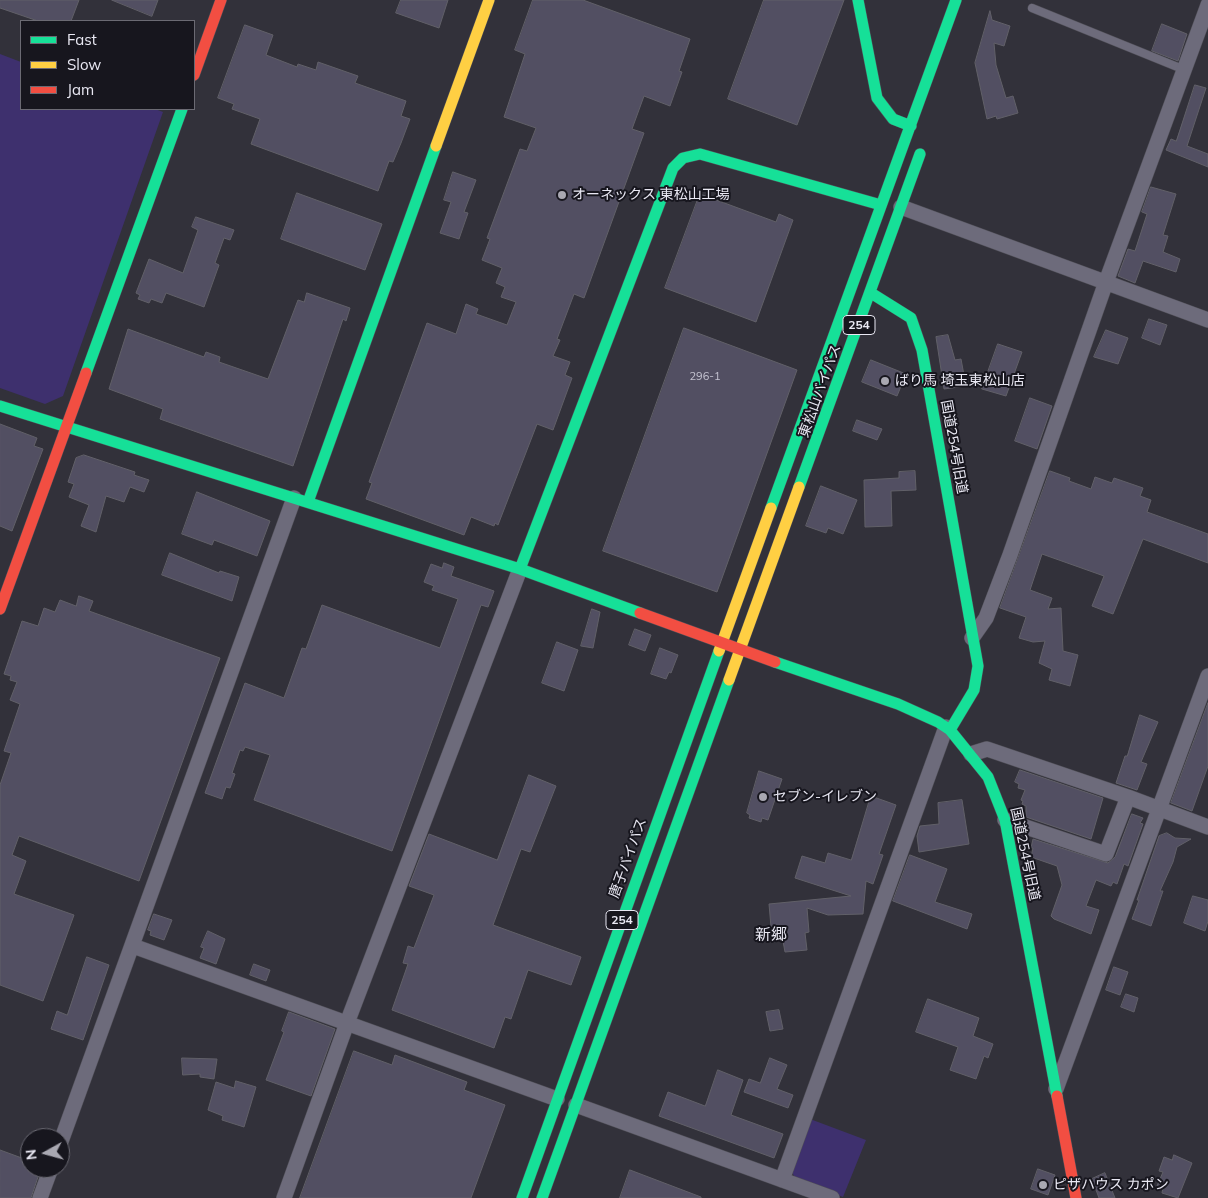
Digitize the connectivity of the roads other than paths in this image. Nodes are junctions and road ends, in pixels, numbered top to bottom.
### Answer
1 (221, 0) edge
2 (489, 0) edge
3 (858, 0) edge
4 (956, 0) edge
5 (1208, 5) edge
6 (1032, 8) dead end
7 (1185, 70) junction
8 (195, 72) edge
9 (182, 110) edge
10 (911, 126) junction
11 (924, 144) dead end
12 (881, 205) junction
13 (901, 207) junction
14 (1106, 282) junction
15 (871, 293) junction
16 (1208, 320) edge
17 (0, 406) edge
18 (67, 428) junction
19 (301, 500) junction
20 (520, 569) junction
21 (0, 609) edge
22 (972, 638) junction
23 (722, 642) junction
24 (741, 650) junction
25 (1208, 676) edge
26 (948, 729) junction
27 (972, 754) junction
28 (1128, 797) junction
29 (1160, 810) junction
30 (1005, 820) junction
31 (1208, 827) edge
32 (133, 946) junction
33 (347, 1023) junction
34 (1056, 1089) junction
35 (557, 1099) junction
36 (576, 1106) junction
37 (66, 1128) edge
38 (47, 1178) edge
39 (782, 1180) junction
40 (40, 1198) edge
41 (284, 1198) edge
42 (522, 1198) edge
43 (542, 1198) edge
44 (832, 1198) edge
45 (1076, 1198) edge

1 - 8 main road
2 - 19 main road
3 - 10 main road
4 - 10 main road, 東松山バイパス / 254
5 - 7 street
6 - 7 lane
7 - 14 street
9 - 18 main road
10 - 12 main road, 東松山バイパス / 254
11 - 13 main road, 東松山バイパス / 254
12 - 20 main road
12 - 23 main road, 東松山バイパス / 254
13 - 14 street
13 - 15 main road, 東松山バイパス / 254
14 - 16 street
14 - 22 street
15 - 22 main road, 国道254号旧道
15 - 24 main road, 東松山バイパス / 254
17 - 18 main road
18 - 19 main road
18 - 21 main road
19 - 20 main road
19 - 32 street
20 - 23 main road
20 - 33 street
22 - 26 main road, 国道254号旧道
23 - 24 main road
23 - 35 main road, 唐子バイパス / 254
24 - 26 main road
24 - 36 main road, 254
25 - 29 street
26 - 27 main road, 国道254号旧道
26 - 39 street
27 - 28 street
27 - 30 main road, 国道254号旧道
28 - 29 street
28 - 30 street
29 - 31 street
29 - 34 street
30 - 34 main road, 国道254号旧道
32 - 33 street
32 - 37 street
33 - 35 street
33 - 41 street
34 - 45 main road, 国道254号旧道
35 - 42 main road, 唐子バイパス / 254
36 - 39 street
36 - 43 main road, 254
38 - 40 street
39 - 44 street

